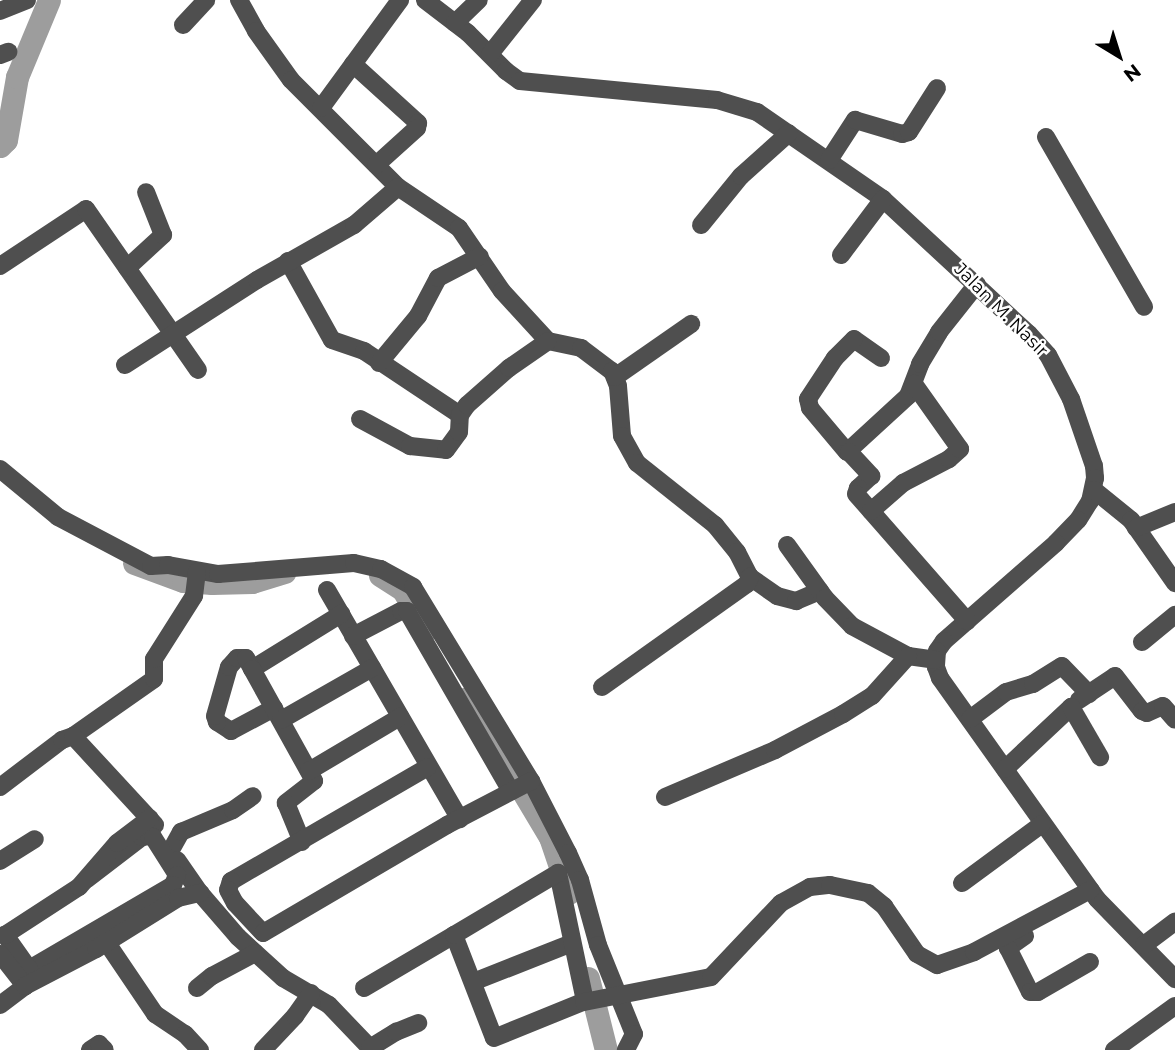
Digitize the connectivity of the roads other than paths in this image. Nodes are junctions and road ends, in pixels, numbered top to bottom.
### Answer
1 (27, 0) edge
2 (206, 0) edge
3 (239, 0) edge
4 (400, 0) edge
5 (425, 0) edge
6 (479, 0) edge
7 (533, 0) edge
8 (0, 11) edge
9 (455, 23) junction
10 (183, 24) dead end
11 (490, 54) junction
12 (353, 64) junction
13 (937, 88) dead end
14 (321, 108) junction
15 (789, 133) junction
16 (1046, 137) dead end
17 (829, 160) junction
18 (376, 165) junction
19 (398, 187) junction
20 (146, 192) dead end
21 (883, 199) junction
22 (701, 225) dead end
23 (841, 255) dead end
24 (480, 256) junction
25 (288, 261) junction
26 (0, 266) edge
27 (127, 268) junction
28 (977, 284) junction
29 (1144, 307) dead end
30 (691, 324) dead end
31 (173, 337) junction
32 (548, 341) junction
33 (881, 358) dead end
34 (379, 363) junction
35 (125, 365) dead end
36 (198, 370) dead end
37 (615, 377) junction
38 (914, 384) junction
39 (460, 415) junction
40 (360, 419) dead end
41 (849, 452) junction
42 (0, 470) edge
43 (1094, 490) junction
44 (871, 512) junction
45 (1175, 512) edge
46 (1136, 528) junction
47 (788, 545) dead end
48 (197, 572) junction
49 (1172, 573) edge
50 (750, 577) junction
51 (327, 590) dead end
52 (820, 592) junction
53 (341, 614) junction
54 (1175, 615) edge
55 (967, 621) junction
56 (353, 636) junction
57 (1142, 642) dead end
58 (908, 656) junction
59 (935, 660) junction
60 (372, 668) junction
61 (252, 669) junction
62 (602, 688) dead end
63 (1089, 694) junction
64 (1070, 706) junction
65 (277, 714) junction
66 (400, 717) junction
67 (970, 719) junction
68 (1175, 720) edge
69 (73, 736) junction
70 (1100, 757) dead end
71 (428, 767) junction
72 (1005, 769) junction
73 (309, 771) junction
74 (0, 786) edge
75 (521, 786) junction
76 (253, 796) dead end
77 (665, 797) dead end
78 (150, 818) junction
79 (460, 818) junction
80 (1042, 824) junction
81 (35, 839) dead end
82 (302, 842) junction
83 (171, 850) junction
84 (0, 861) edge
85 (87, 879) junction
86 (962, 883) dead end
87 (200, 893) junction
88 (1094, 895) junction
89 (1175, 922) edge
90 (2, 932) edge
91 (454, 935) junction
92 (107, 943) junction
93 (572, 943) junction
94 (1144, 944) junction
95 (255, 953) junction
96 (0, 954) edge
97 (1090, 962) dead end
98 (1175, 979) edge
99 (473, 982) junction
100 (25, 986) junction
101 (197, 988) dead end
102 (364, 988) dead end
103 (311, 993) junction
104 (619, 995) junction
105 (584, 1002) junction
106 (0, 1005) edge
107 (1175, 1006) edge
108 (418, 1023) dead end
109 (198, 1049) edge
110 (371, 1049) edge
111 (90, 1050) edge
112 (105, 1050) edge
113 (263, 1050) edge
114 (626, 1050) edge
115 (1114, 1050) edge

1 - 8 street
2 - 10 street
3 - 14 street
4 - 12 street
5 - 9 street, Jalan M. Nasir
6 - 9 street
7 - 11 street
9 - 11 street, Jalan M. Nasir
11 - 15 street, Jalan M. Nasir
12 - 14 street
12 - 18 street
13 - 17 street
14 - 18 street
15 - 17 street, Jalan M. Nasir
15 - 22 street
16 - 29 street
17 - 21 street, Jalan M. Nasir
18 - 19 street
19 - 24 street
19 - 25 street
20 - 27 street
21 - 23 street
21 - 28 street, Jalan M. Nasir
24 - 32 street
24 - 34 street
25 - 31 street
25 - 34 street
26 - 27 street
27 - 31 street
28 - 38 street
28 - 43 street, Jalan M. Nasir
30 - 37 street
31 - 35 street
31 - 36 street
32 - 37 street
32 - 39 street
33 - 41 street
34 - 39 street
37 - 50 street
38 - 41 street
38 - 44 street
39 - 40 street
41 - 44 street
42 - 48 street
43 - 46 street
43 - 55 street
44 - 55 street
45 - 46 street
46 - 49 street
47 - 52 street
48 - 69 street
48 - 75 street
50 - 52 street
50 - 62 street
51 - 53 street
52 - 58 street
53 - 56 street
53 - 61 street
54 - 57 street
55 - 59 street
56 - 60 street
56 - 75 street
58 - 59 street
58 - 77 street
59 - 67 street
60 - 65 street
60 - 66 street
61 - 65 street
61 - 65 street
63 - 64 street
63 - 67 street
63 - 68 street
64 - 70 street
64 - 72 street
65 - 73 street
66 - 71 street
66 - 73 street
67 - 72 street
69 - 74 street
69 - 78 street
71 - 79 street
71 - 82 street
72 - 80 street
73 - 82 street
75 - 79 street
75 - 104 street
76 - 83 street
78 - 83 street
78 - 85 street
79 - 82 street
80 - 86 street
80 - 88 street
81 - 84 street
83 - 87 street
85 - 90 street
85 - 90 street
87 - 92 street
87 - 95 street
88 - 94 street
88 - 97 street
88 - 104 street
89 - 94 street
91 - 93 street
91 - 99 street
91 - 102 street
92 - 100 street
92 - 109 street
93 - 99 street
93 - 105 street
94 - 98 street
95 - 101 street
95 - 103 street
96 - 100 street
99 - 105 street
100 - 106 street
103 - 110 street
103 - 113 street
104 - 105 street
104 - 114 street
107 - 115 street
108 - 110 street
111 - 112 street

